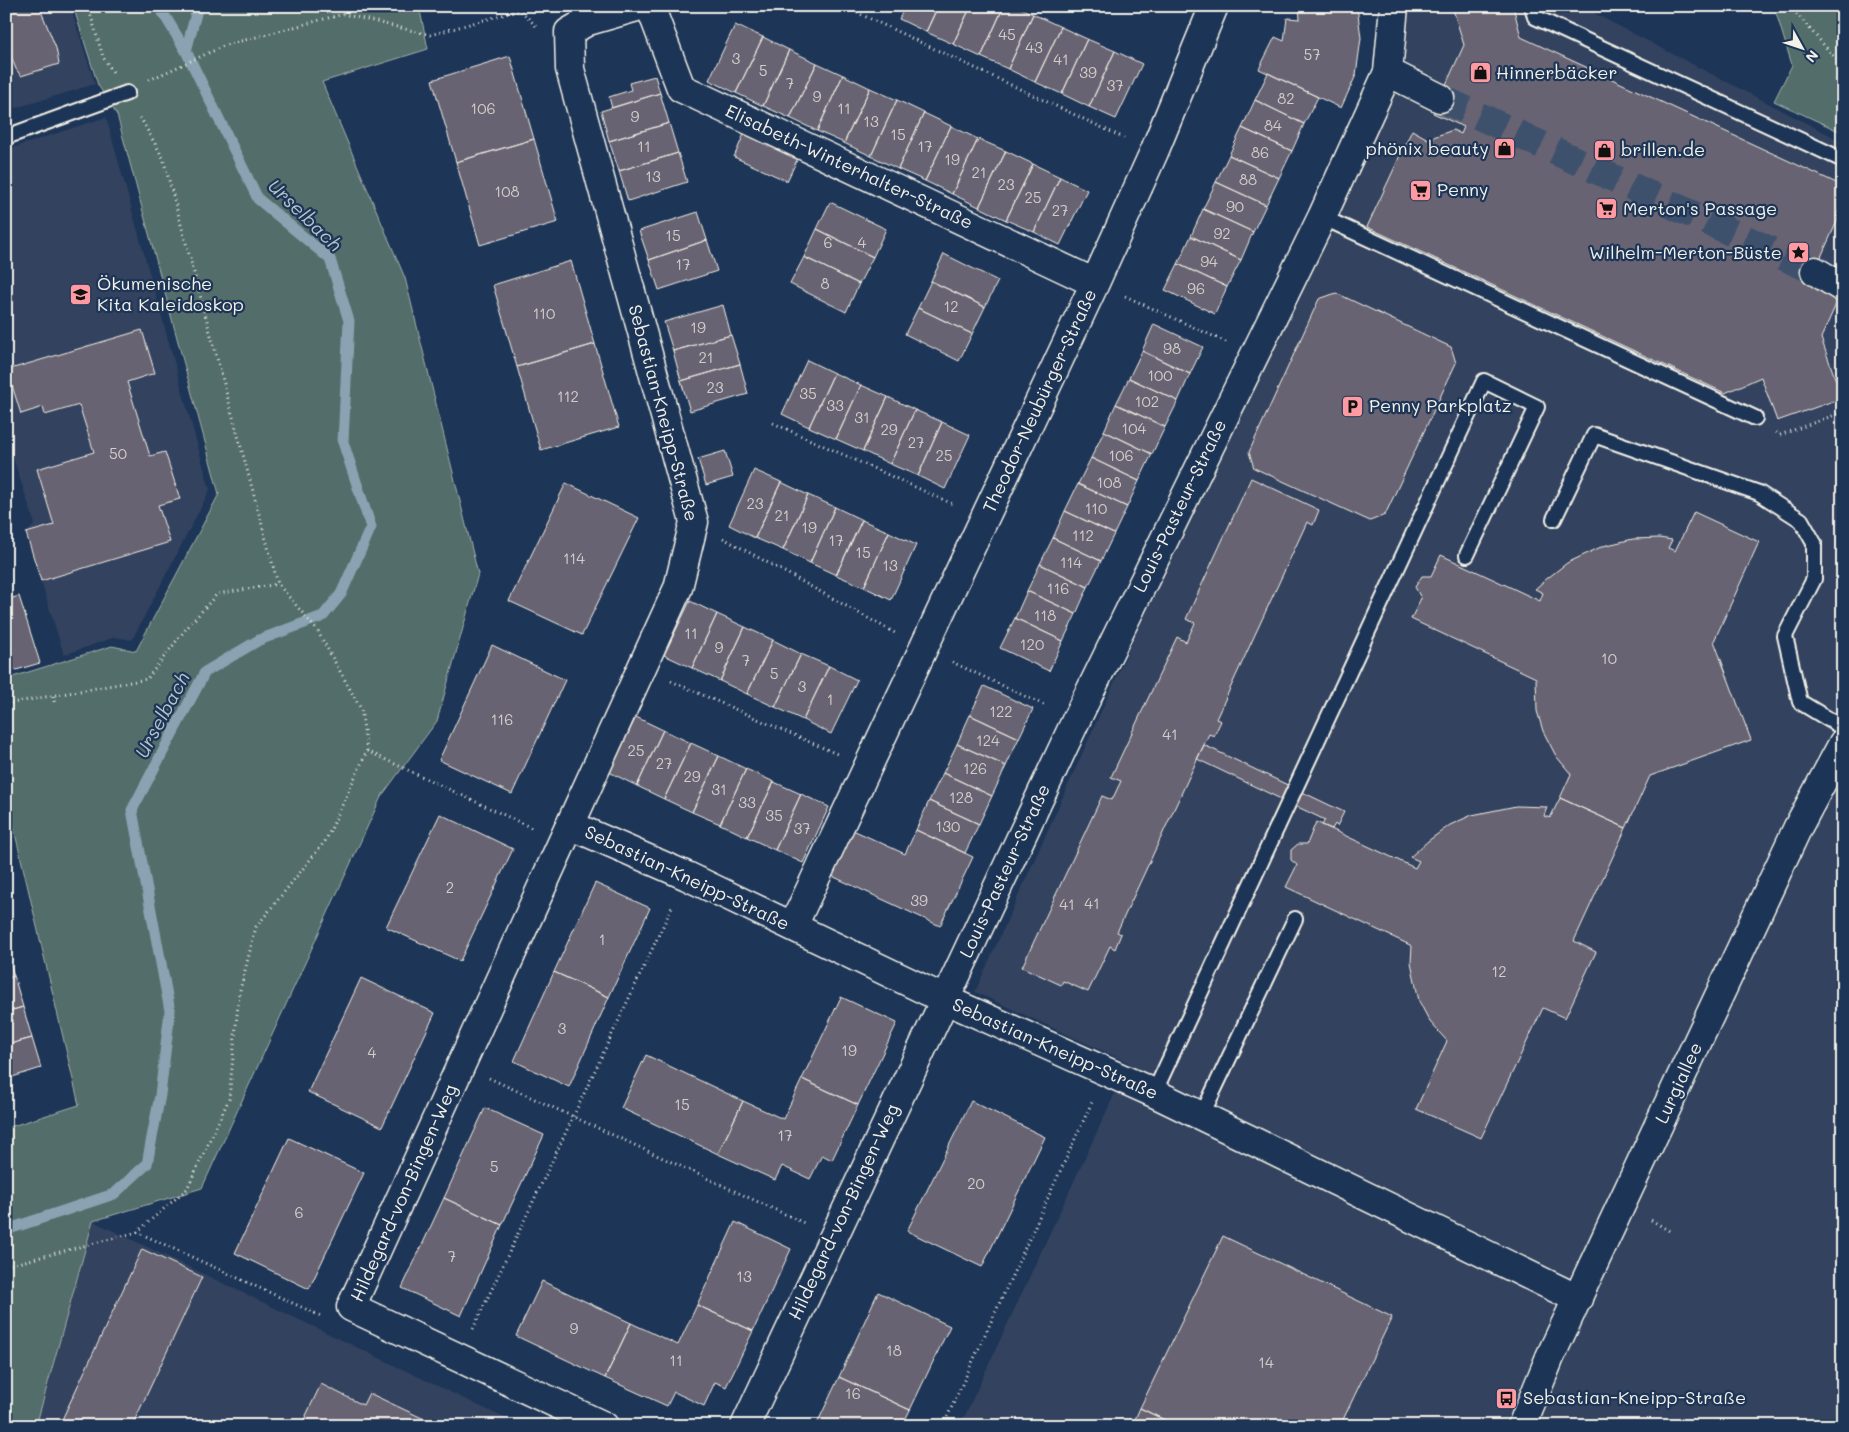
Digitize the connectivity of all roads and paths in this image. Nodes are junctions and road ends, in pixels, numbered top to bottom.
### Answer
1 (88, 6) edge
2 (640, 6) edge
3 (650, 6) edge
4 (843, 6) edge
5 (1214, 6) edge
6 (1394, 6) edge
7 (1532, 6) edge
8 (1790, 6) edge
9 (580, 20) edge
10 (1843, 66) edge
11 (1388, 72) junction
12 (143, 83) dead end
13 (127, 93) junction
14 (1440, 98) tunnel mouth
15 (6, 137) edge
16 (1154, 152) junction
17 (1843, 160) edge
18 (1322, 217) junction
19 (1815, 271) tunnel mouth
20 (1095, 283) junction
21 (1843, 288) edge
22 (1229, 343) dead end
23 (1843, 412) edge
24 (1755, 418) joint
25 (773, 423) dead end
26 (985, 518) junction
27 (1554, 519) dead end
28 (694, 522) junction
29 (1467, 555) dead end
30 (278, 584) junction
31 (922, 648) junction
32 (640, 667) junction
33 (53, 696) junction
34 (6, 704) edge
35 (55, 706) dead end
36 (1048, 706) dead end
37 (1843, 728) edge
38 (1843, 743) edge
39 (367, 751) junction
40 (868, 767) junction
41 (566, 834) junction
42 (687, 876) junction
43 (1295, 919) dead end
44 (793, 926) junction
45 (944, 999) junction
46 (462, 1066) junction
47 (1154, 1093) junction
48 (1094, 1098) dead end
49 (572, 1116) junction
50 (1201, 1117) junction
51 (1644, 1216) dead end
52 (137, 1232) junction
53 (1671, 1232) dead end
54 (833, 1236) junction
55 (6, 1266) edge
56 (1578, 1299) junction
57 (351, 1307) junction
58 (473, 1328) dead end
59 (604, 1426) edge
60 (745, 1426) edge
61 (943, 1426) edge
62 (1522, 1426) edge

1 - 13 path
2 - 9 street
3 - 20 street, Elisabeth-Winterhalter-Straße
4 - 16 path
5 - 16 street, Theodor-Neubürger-Straße
6 - 11 street, Louis-Pasteur-Straße
7 - 17 lane
8 - 10 path
9 - 12 path
9 - 28 street, Sebastian-Kneipp-Straße
11 - 14 street
11 - 18 street, Louis-Pasteur-Straße
13 - 15 lane
13 - 30 path
16 - 20 street, Theodor-Neubürger-Straße
18 - 24 lane
18 - 45 street, Louis-Pasteur-Straße
19 - 21 street
20 - 22 path
20 - 26 street, Theodor-Neubürger-Straße
23 - 24 path
25 - 26 path
26 - 31 street, Theodor-Neubürger-Straße
27 - 37 lane
28 - 31 path
28 - 32 street, Sebastian-Kneipp-Straße
29 - 47 lane
30 - 33 path
30 - 39 path
31 - 36 path
31 - 40 street, Theodor-Neubürger-Straße
32 - 40 path
32 - 41 street, Sebastian-Kneipp-Straße
33 - 34 path
33 - 35 path
38 - 56 street, Lurgiallee
39 - 41 path
39 - 52 path
40 - 44 street, Theodor-Neubürger-Straße
41 - 42 street, Sebastian-Kneipp-Straße
41 - 46 street, Hildegard-von-Bingen-Weg
42 - 44 street, Sebastian-Kneipp-Straße
42 - 49 path
43 - 50 lane
44 - 45 street, Sebastian-Kneipp-Straße
45 - 47 street, Sebastian-Kneipp-Straße
45 - 54 street, Hildegard-von-Bingen-Weg
46 - 49 path
46 - 57 street, Hildegard-von-Bingen-Weg
47 - 50 street, Sebastian-Kneipp-Straße
48 - 61 path
49 - 54 path
49 - 58 path
50 - 56 street, Sebastian-Kneipp-Straße
51 - 53 path
52 - 55 path
52 - 57 path
54 - 60 street, Hildegard-von-Bingen-Weg
56 - 62 street, Lurgiallee
57 - 59 street, Hildegard-von-Bingen-Weg

